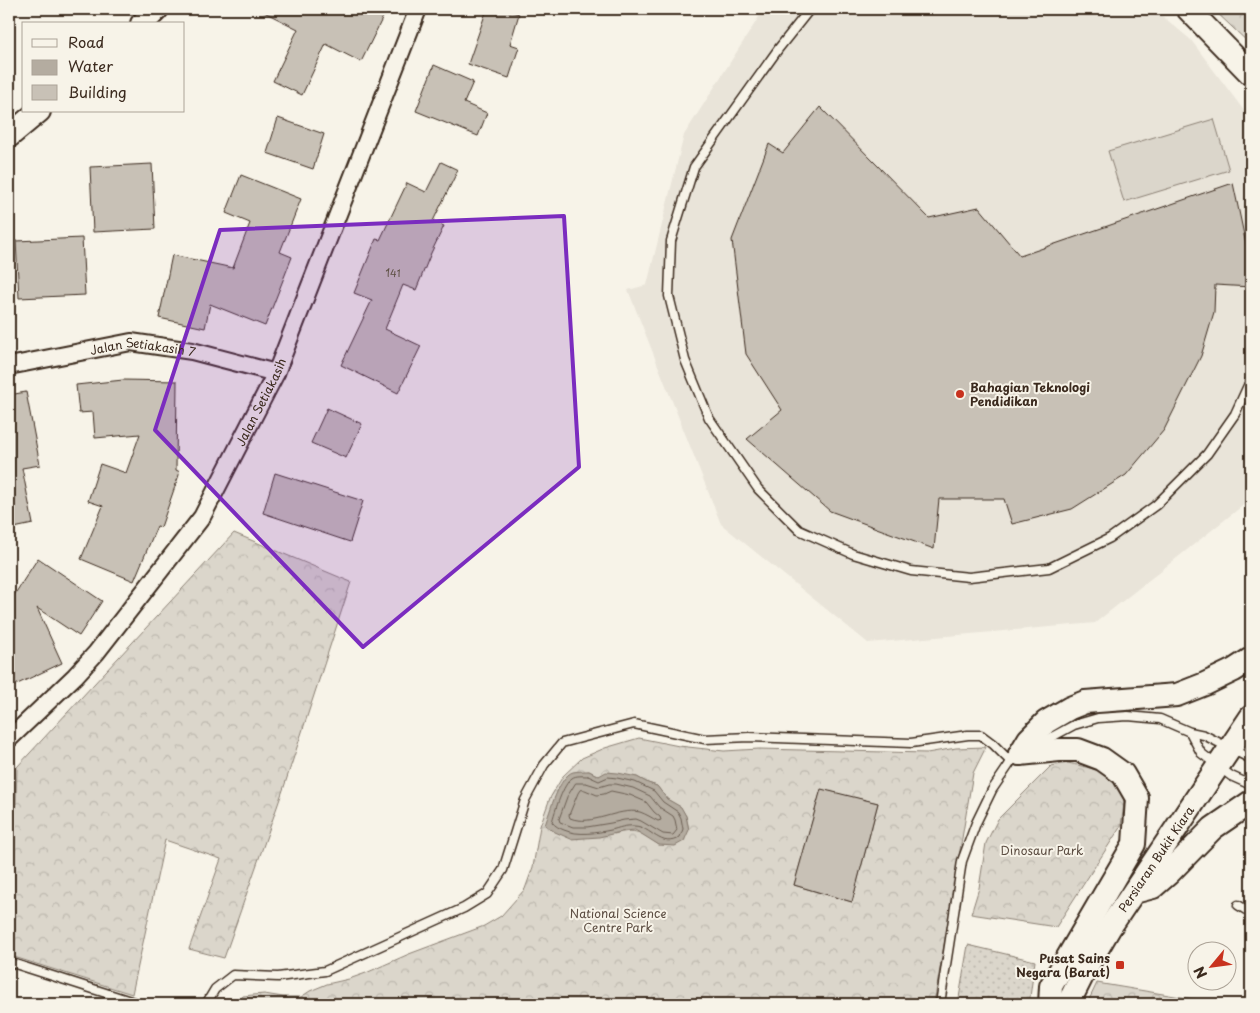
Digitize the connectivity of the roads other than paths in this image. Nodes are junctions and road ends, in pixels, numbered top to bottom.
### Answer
1 (157, 9) edge
2 (418, 9) edge
3 (810, 9) edge
4 (1188, 9) edge
5 (144, 22) edge
6 (1251, 74) edge
7 (38, 112) edge
8 (9, 136) edge
9 (9, 366) edge
10 (276, 373) junction
11 (1251, 379) edge
12 (1251, 659) edge
13 (1250, 725) edge
14 (1190, 732) junction
15 (9, 738) edge
16 (1224, 757) junction
17 (1016, 758) junction
18 (1251, 759) edge
19 (1251, 785) edge
20 (1251, 802) edge
21 (1134, 892) junction
22 (1238, 905) dead end
23 (1251, 913) edge
24 (9, 962) edge
25 (140, 1004) edge
26 (206, 1004) edge
27 (940, 1004) edge
28 (1050, 1004) edge
29 (1068, 1004) edge

1 - 5 street
2 - 10 street, Jalan Setiakasih
3 - 11 lane
4 - 6 street
7 - 8 street
9 - 10 street, Jalan Setiakasih 7
10 - 15 street, Jalan Setiakasih
12 - 17 street
13 - 16 street, Persiaran Bukit Kiara
14 - 16 lane
14 - 16 lane
14 - 17 lane
16 - 18 lane
16 - 19 lane
16 - 21 street, Persiaran Bukit Kiara
17 - 26 lane
17 - 27 lane
17 - 28 street
20 - 21 street
21 - 29 street, Persiaran Bukit Kiara
22 - 23 lane
24 - 25 lane

